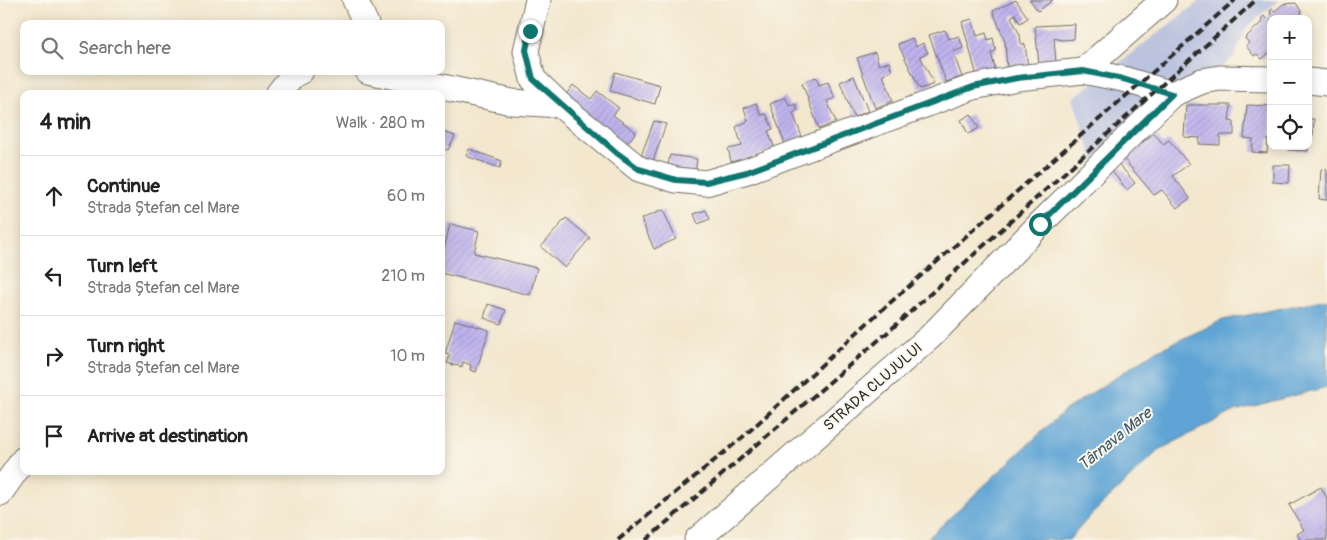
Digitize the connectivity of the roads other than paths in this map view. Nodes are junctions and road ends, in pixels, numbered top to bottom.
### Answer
1 (355, 0) edge
2 (538, 0) edge
3 (1164, 0) edge
4 (364, 20) edge
5 (1083, 71) junction
6 (295, 75) edge
7 (410, 76) edge
8 (1267, 79) edge
9 (1312, 81) edge
10 (1327, 83) edge
11 (281, 90) edge
12 (1172, 94) junction
13 (560, 105) junction
14 (20, 465) edge
15 (0, 493) edge
16 (697, 540) edge

1 - 4 street
2 - 13 street
3 - 5 street
5 - 12 street
5 - 13 street
6 - 11 street
7 - 13 street
8 - 12 street
9 - 10 street
12 - 16 street, STRADA CLUJULUI
14 - 15 street

